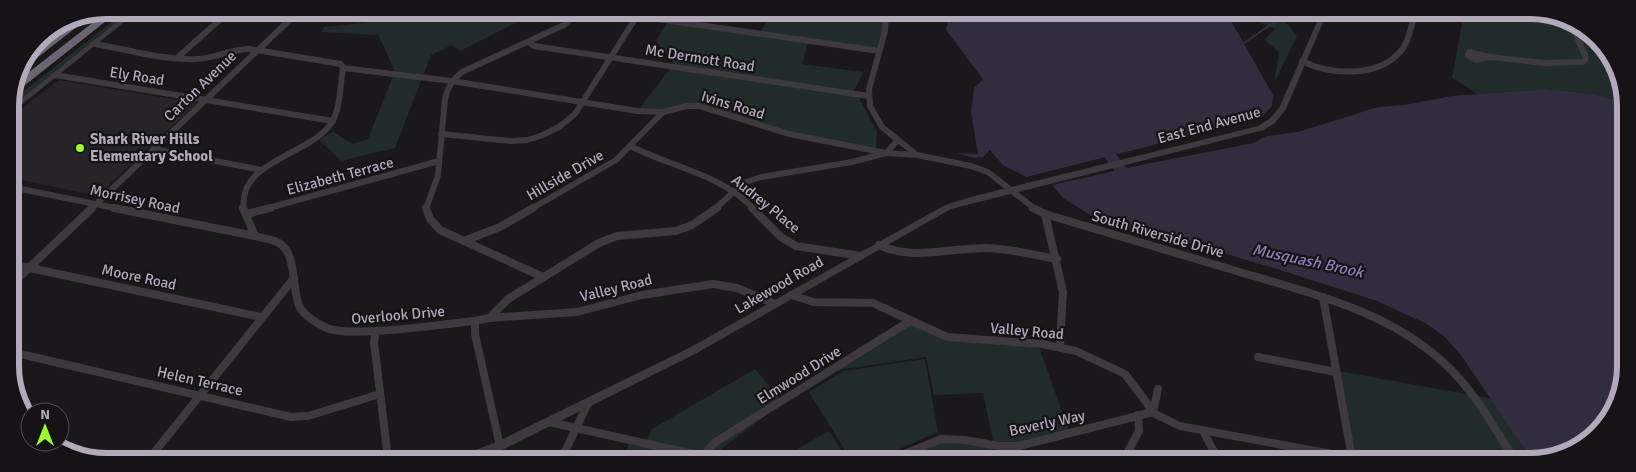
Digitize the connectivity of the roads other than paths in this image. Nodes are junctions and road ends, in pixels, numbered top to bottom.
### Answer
1 (103, 19) edge
2 (125, 19) edge
3 (222, 19) edge
4 (291, 19) edge
5 (571, 19) edge
6 (635, 19) edge
7 (670, 19) edge
8 (886, 19) edge
9 (1321, 19) edge
10 (1413, 19) edge
11 (75, 24) edge
12 (1574, 30) edge
13 (528, 42) junction
14 (94, 44) junction
15 (258, 50) junction
16 (879, 52) junction
17 (37, 53) edge
18 (1490, 56) dead end
19 (178, 57) junction
20 (612, 57) junction
21 (1302, 61) junction
22 (343, 68) junction
23 (55, 75) junction
24 (452, 81) junction
25 (22, 82) edge
26 (869, 96) junction
27 (206, 100) junction
28 (583, 102) junction
29 (19, 105) edge
30 (663, 112) junction
31 (333, 121) junction
32 (441, 134) junction
33 (897, 141) junction
34 (630, 146) junction
35 (153, 150) junction
36 (886, 153) junction
37 (917, 155) junction
38 (439, 162) junction
39 (1122, 162) joint
40 (262, 170) junction
41 (19, 189) edge
42 (1011, 190) junction
43 (734, 192) junction
44 (96, 204) junction
45 (247, 214) junction
46 (1045, 214) junction
47 (254, 236) junction
48 (466, 240) junction
49 (880, 245) junction
50 (861, 256) junction
51 (1057, 259) junction
52 (19, 266) edge
53 (29, 268) junction
54 (19, 277) edge
55 (543, 277) junction
56 (294, 278) junction
57 (791, 295) junction
58 (1323, 296) junction
59 (775, 304) junction
60 (261, 317) junction
61 (489, 318) junction
62 (910, 320) junction
63 (475, 321) junction
64 (376, 331) junction
65 (1060, 346) junction
66 (19, 354) edge
67 (1258, 357) dead end
68 (1336, 372) junction
69 (1158, 389) dead end
70 (380, 394) junction
71 (199, 395) junction
72 (588, 403) junction
73 (1153, 412) junction
74 (1138, 415) junction
75 (549, 422) junction
76 (576, 428) junction
77 (1203, 431) junction
78 (500, 446) junction
79 (154, 453) edge
80 (387, 453) edge
81 (480, 453) edge
82 (565, 453) edge
83 (695, 453) edge
84 (706, 453) edge
85 (907, 453) edge
86 (1128, 453) edge
87 (1217, 453) edge
88 (1326, 453) edge
89 (1351, 453) edge
90 (1510, 453) edge

1 - 25 highway
2 - 14 street
3 - 19 street
4 - 15 street, Carton Avenue
5 - 13 street
6 - 20 street
7 - 16 street
8 - 16 street
9 - 21 street, East End Avenue
10 - 21 street
11 - 17 highway
12 - 18 street
13 - 20 street, Mc Dermott Road
13 - 24 street
14 - 19 street
14 - 23 street
15 - 19 street
15 - 22 street
15 - 27 street, Carton Avenue
16 - 26 street
20 - 26 street, Mc Dermott Road
20 - 28 street
21 - 39 street, East End Avenue
22 - 24 street, Ivins Road
22 - 31 street
23 - 27 street, Ely Road
23 - 29 street
24 - 28 street, Ivins Road
24 - 32 street
26 - 33 street
27 - 31 street, Ely Road
27 - 35 street, Carton Avenue
28 - 30 street, Ivins Road
28 - 32 street
30 - 34 street, Hillside Drive
30 - 36 street, Ivins Road
31 - 40 street
32 - 38 street
33 - 36 street
33 - 37 street
34 - 43 street, Audrey Place
34 - 48 street, Hillside Drive
35 - 40 street
35 - 44 street, Carton Avenue
36 - 37 street, Ivins Road
36 - 43 street
37 - 42 street, South Riverside Drive
38 - 45 street, Elizabeth Terrace
38 - 48 street
39 - 42 street, Lakewood Road
40 - 45 street
41 - 44 street, Morrisey Road
42 - 46 street, South Riverside Drive
42 - 49 street, Lakewood Road
43 - 50 street, Audrey Place
43 - 55 street
44 - 47 street, Morrisey Road
44 - 53 street, Carton Avenue
45 - 47 street
46 - 51 street
46 - 58 street, South Riverside Drive
47 - 56 street, Overlook Drive
48 - 55 street
49 - 50 street, Lakewood Road
49 - 51 street
50 - 57 street, Lakewood Road
51 - 65 street
52 - 53 street, Moore Road
53 - 54 street, Carton Avenue
53 - 60 street, Moore Road
55 - 61 street
56 - 60 street
56 - 64 street, Overlook Drive
57 - 59 street, Lakewood Road
57 - 62 street, Valley Road
58 - 68 street
58 - 90 street, South Riverside Drive
59 - 61 street, Valley Road
59 - 72 street, Lakewood Road
60 - 71 street
61 - 63 street, Overlook Drive
62 - 65 street, Valley Road
62 - 84 street, Elmwood Drive
63 - 64 street, Overlook Drive
63 - 78 street
64 - 70 street
65 - 73 street, Valley Road
66 - 71 street, Helen Terrace
67 - 68 street
68 - 89 street
69 - 73 street
70 - 71 street, Helen Terrace
70 - 80 street
71 - 79 street
72 - 75 street, Lakewood Road
72 - 76 street
73 - 74 street, Beverly Way
73 - 77 street, Valley Road
74 - 85 street, Beverly Way
74 - 86 street
75 - 76 street
75 - 78 street, Lakewood Road
76 - 82 street
76 - 83 street
77 - 87 street
77 - 88 street
78 - 81 street, Lakewood Road

